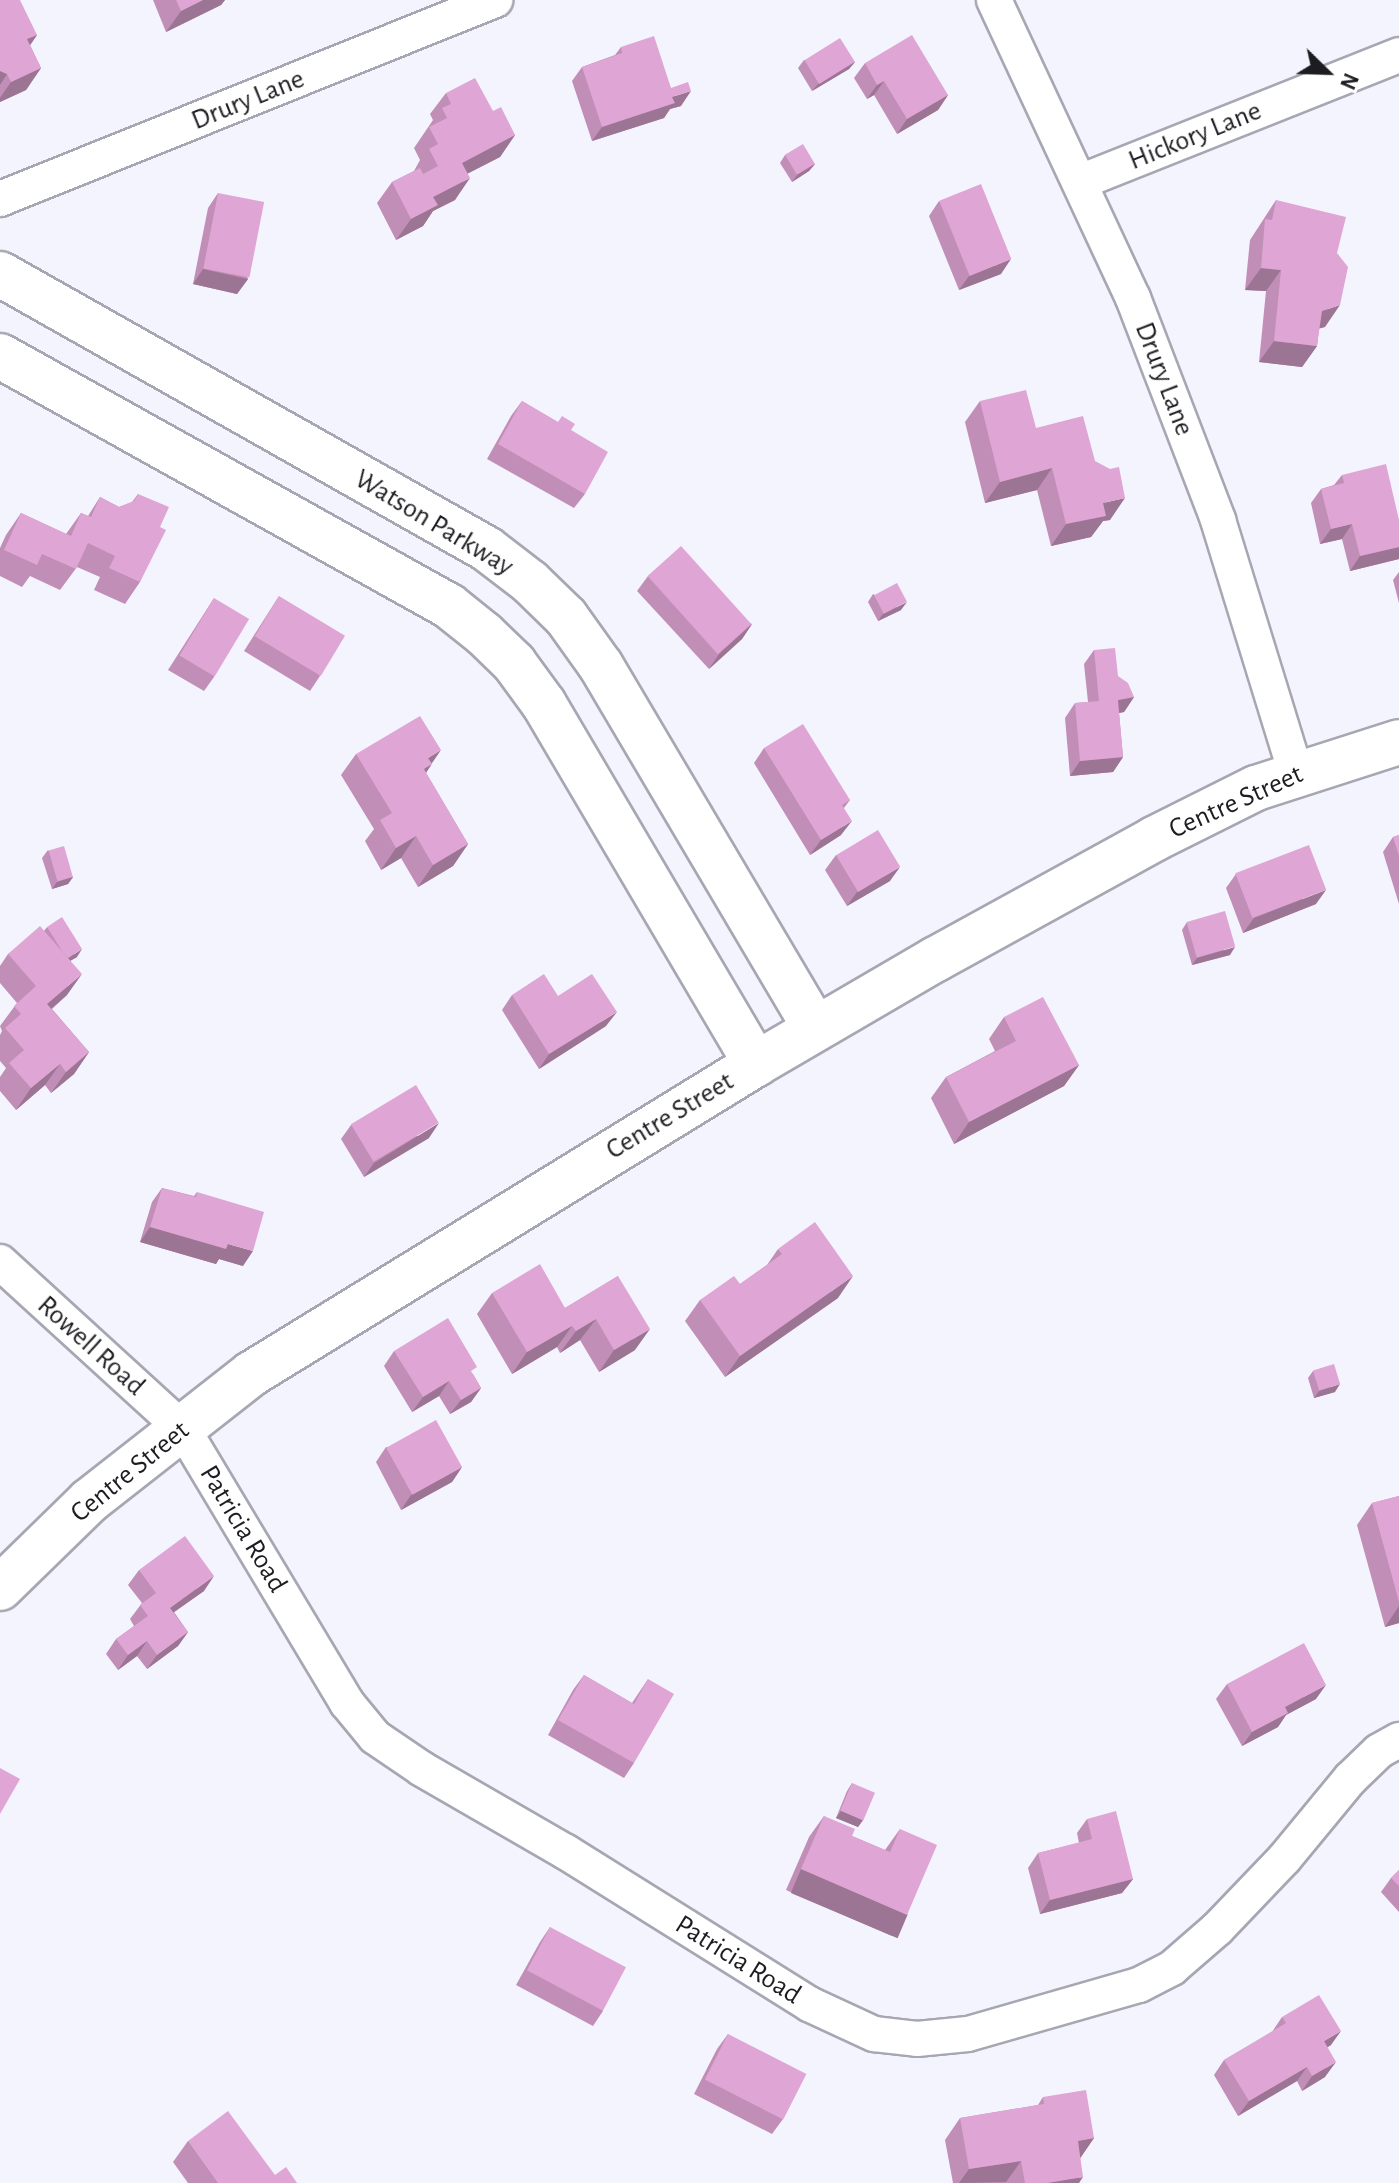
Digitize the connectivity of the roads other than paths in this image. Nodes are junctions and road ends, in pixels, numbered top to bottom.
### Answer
1 (495, 0) edge
2 (994, 0) edge
3 (1399, 55) edge
4 (1080, 182) junction
5 (0, 199) edge
6 (0, 274) edge
7 (0, 356) edge
8 (1399, 742) edge
9 (1296, 773) junction
10 (815, 1028) junction
11 (756, 1064) junction
12 (0, 1262) edge
13 (183, 1429) junction
14 (0, 1588) edge
15 (1399, 1740) edge

1 - 5 street, Drury Lane
2 - 4 street, Drury Lane
3 - 4 street, Hickory Lane
4 - 9 street, Drury Lane
6 - 10 main road, Watson Parkway
7 - 11 main road
8 - 9 main road, Centre Street
9 - 10 main road, Centre Street
10 - 11 main road, Centre Street
11 - 13 main road, Centre Street
12 - 13 street, Rowell Road
13 - 14 main road, Centre Street
13 - 15 street, Patricia Road

